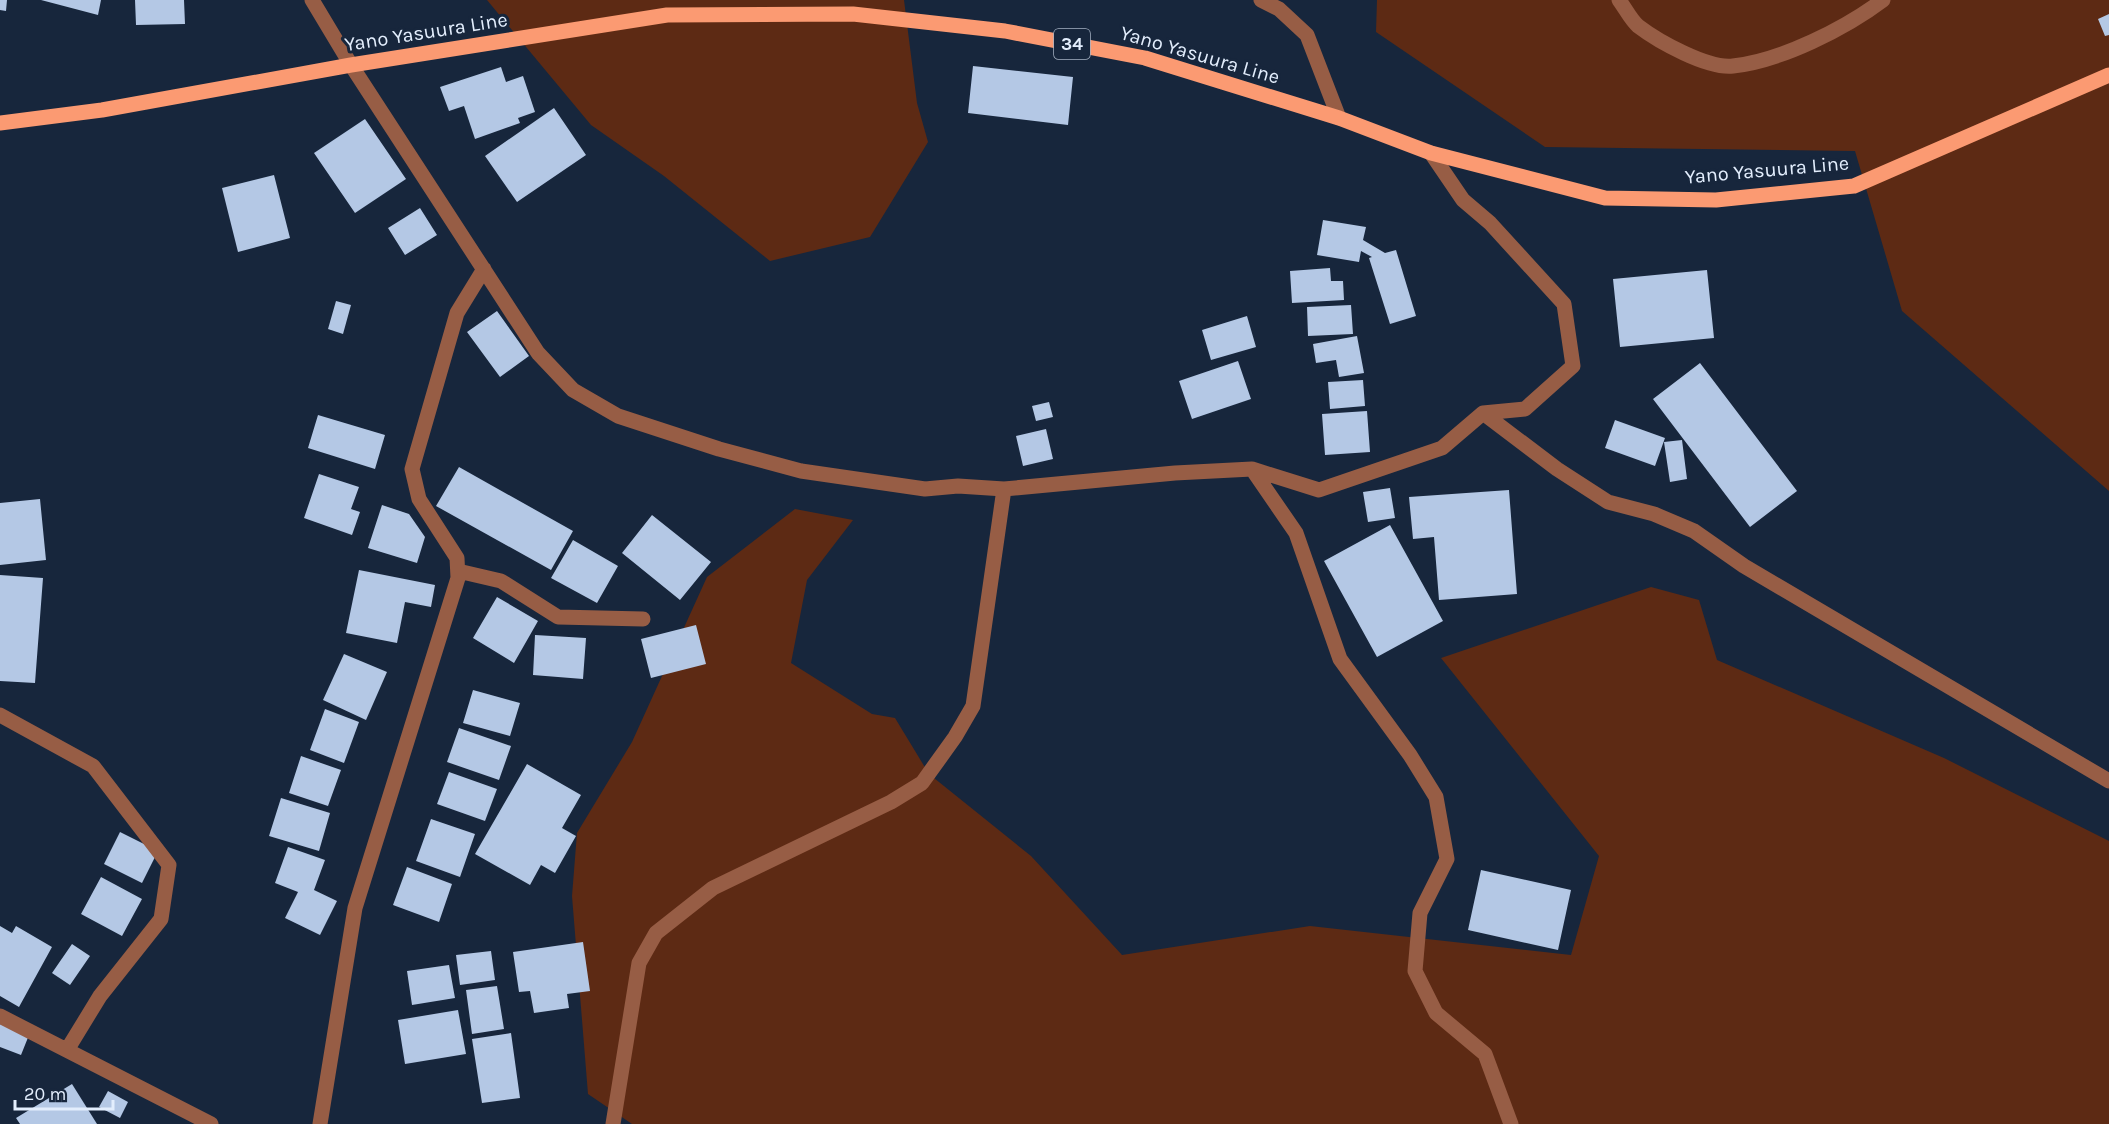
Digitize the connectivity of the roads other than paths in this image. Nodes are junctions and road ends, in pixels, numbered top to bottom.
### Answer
1 (312, 0) edge
2 (1261, 0) edge
3 (1619, 0) edge
4 (1883, 0) edge
5 (351, 65) junction
6 (2109, 75) edge
7 (1339, 118) junction
8 (0, 123) edge
9 (1431, 153) junction
10 (484, 269) junction
11 (1483, 413) junction
12 (1252, 469) junction
13 (1004, 489) junction
14 (458, 571) junction
15 (643, 619) dead end
16 (0, 715) edge
17 (2109, 781) edge
18 (0, 1016) edge
19 (67, 1050) junction
20 (211, 1124) edge
21 (320, 1124) edge
22 (613, 1124) edge
23 (1511, 1124) edge

1 - 5 street
2 - 7 street
3 - 4 street
5 - 7 main road, Yano Yasuura Line / 34
5 - 8 main road, Yano Yasuura Line / 34
5 - 10 street
6 - 9 main road, Yano Yasuura Line / 34
7 - 9 main road, Yano Yasuura Line / 34
9 - 11 street
10 - 13 street
10 - 14 street
11 - 12 street
11 - 17 street
12 - 13 street
12 - 23 street
13 - 22 street
14 - 15 street
14 - 21 street
16 - 19 street
18 - 19 street
19 - 20 street

